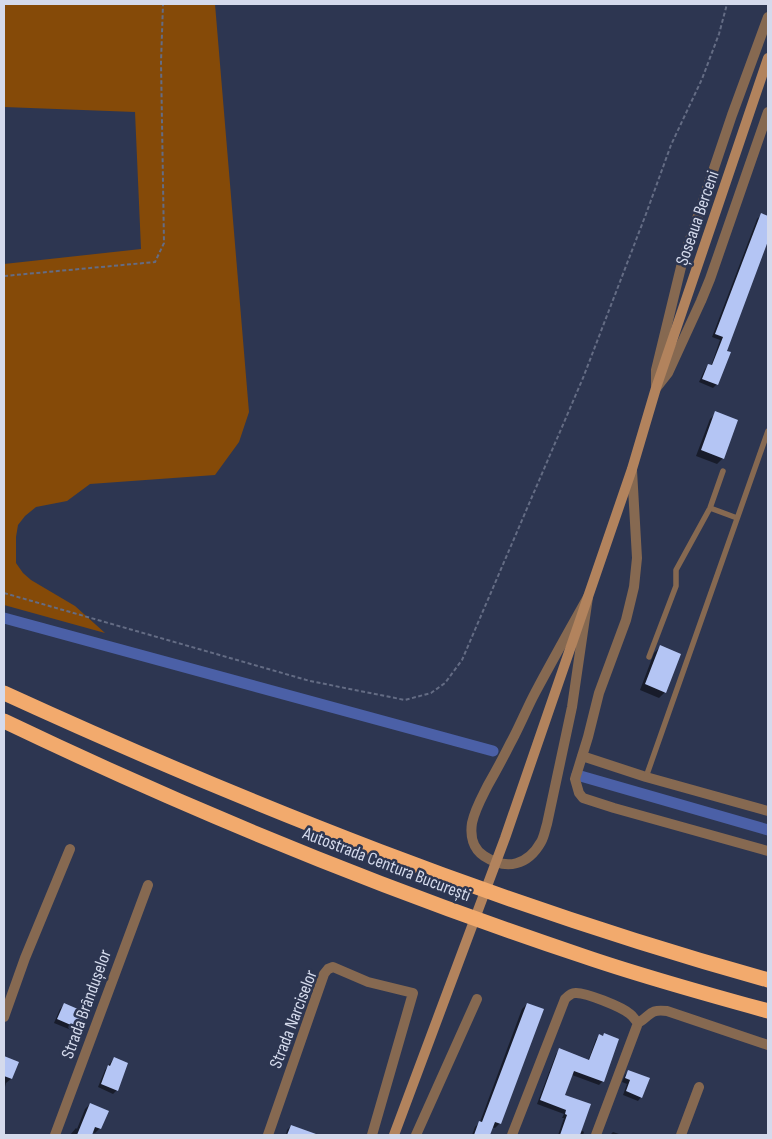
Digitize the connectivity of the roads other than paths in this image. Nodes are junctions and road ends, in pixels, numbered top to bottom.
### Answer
1 (768, 17) edge
2 (768, 58) edge
3 (768, 112) edge
4 (656, 388) junction
5 (768, 431) edge
6 (632, 469) junction
7 (723, 471) dead end
8 (710, 508) junction
9 (737, 518) junction
10 (588, 597) junction
11 (649, 657) dead end
12 (4, 693) edge
13 (4, 721) edge
14 (582, 756) junction
15 (646, 776) junction
16 (768, 811) edge
17 (70, 850) dead end
18 (768, 851) edge
19 (148, 885) dead end
20 (768, 980) edge
21 (477, 999) dead end
22 (768, 1011) edge
23 (4, 1017) edge
24 (638, 1022) junction
25 (768, 1044) edge
26 (699, 1087) dead end
27 (56, 1135) edge
28 (268, 1135) edge
29 (372, 1135) edge
30 (394, 1135) edge
31 (416, 1135) edge
32 (512, 1135) edge
33 (596, 1135) edge
34 (681, 1135) edge

1 - 4 street
2 - 4 main road, Șoseaua Berceni
3 - 4 street
4 - 6 main road, Șoseaua Berceni
5 - 9 lane
6 - 10 main road, Șoseaua Berceni
6 - 14 street
7 - 8 lane
8 - 9 lane
8 - 11 lane
9 - 15 lane
10 - 10 street
10 - 30 main road, Șoseaua Berceni
12 - 20 highway, Autostrada Centura București
13 - 22 highway, Autostrada Centura București
14 - 15 street
14 - 18 street
15 - 16 street
17 - 23 street
19 - 27 street, Strada Brândușelor
21 - 31 street
24 - 25 street
24 - 32 street
24 - 33 street
26 - 34 street
28 - 29 street, Strada Narciselor

